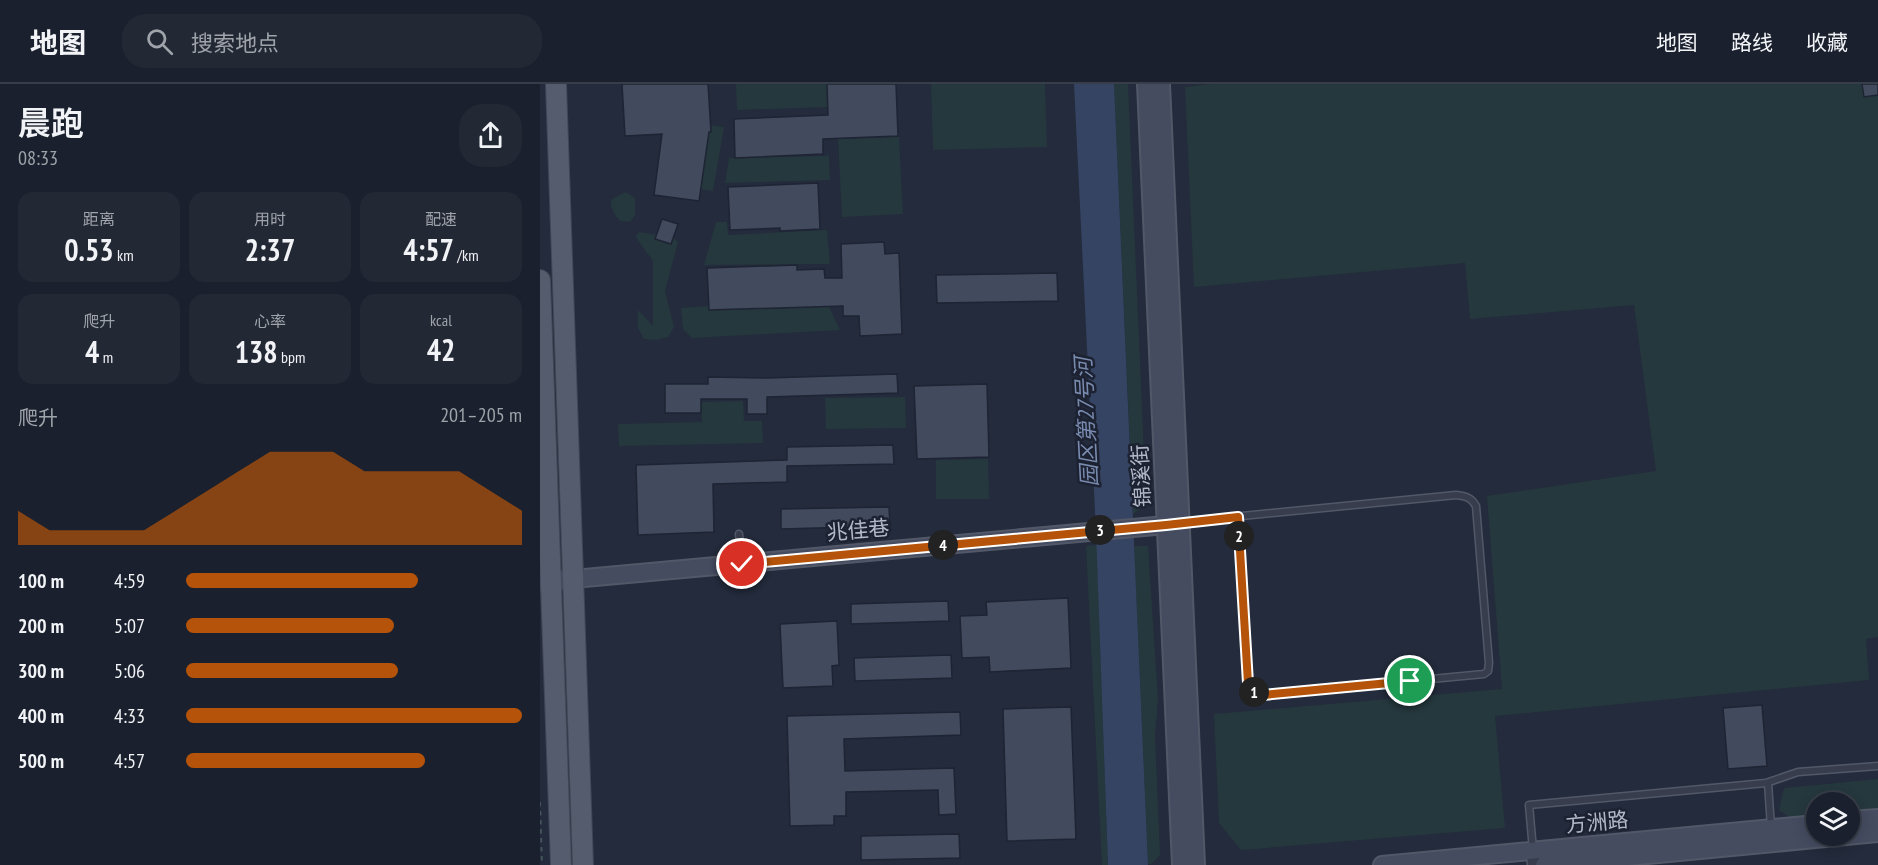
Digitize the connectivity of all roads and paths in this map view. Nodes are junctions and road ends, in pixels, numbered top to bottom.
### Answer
1 (556, 84) edge
2 (1146, 84) edge
3 (1161, 84) edge
4 (540, 280) edge
5 (1238, 517) junction
6 (1173, 524) junction
7 (740, 534) dead end
8 (742, 564) junction
9 (573, 580) junction
10 (545, 582) edge
11 (1878, 766) edge
12 (1768, 783) junction
13 (540, 802) edge
14 (1878, 818) edge
15 (1860, 819) edge
16 (1806, 825) edge
17 (1771, 828) junction
18 (1878, 833) edge
19 (1533, 858) edge
20 (542, 865) edge
21 (561, 865) edge
22 (583, 865) edge
23 (1181, 865) edge
24 (1196, 865) edge
25 (1382, 865) edge
26 (1544, 865) edge

1 - 9 main road
2 - 6 main road, 锦溪街
3 - 6 main road, 锦溪街
4 - 10 main road
5 - 5 lane
5 - 6 lane
6 - 8 main road, 兆佳巷
6 - 23 main road, 锦溪街
6 - 24 main road, 锦溪街
7 - 8 lane
8 - 9 main road, 兆佳巷
9 - 10 main road, 兆佳巷
9 - 22 main road
10 - 21 main road
11 - 12 lane
12 - 17 lane
12 - 19 lane
13 - 20 path
14 - 15 main road
16 - 17 main road, 方洲路
17 - 19 main road, 方洲路
18 - 26 main road, 方洲路
19 - 25 main road, 方洲路

